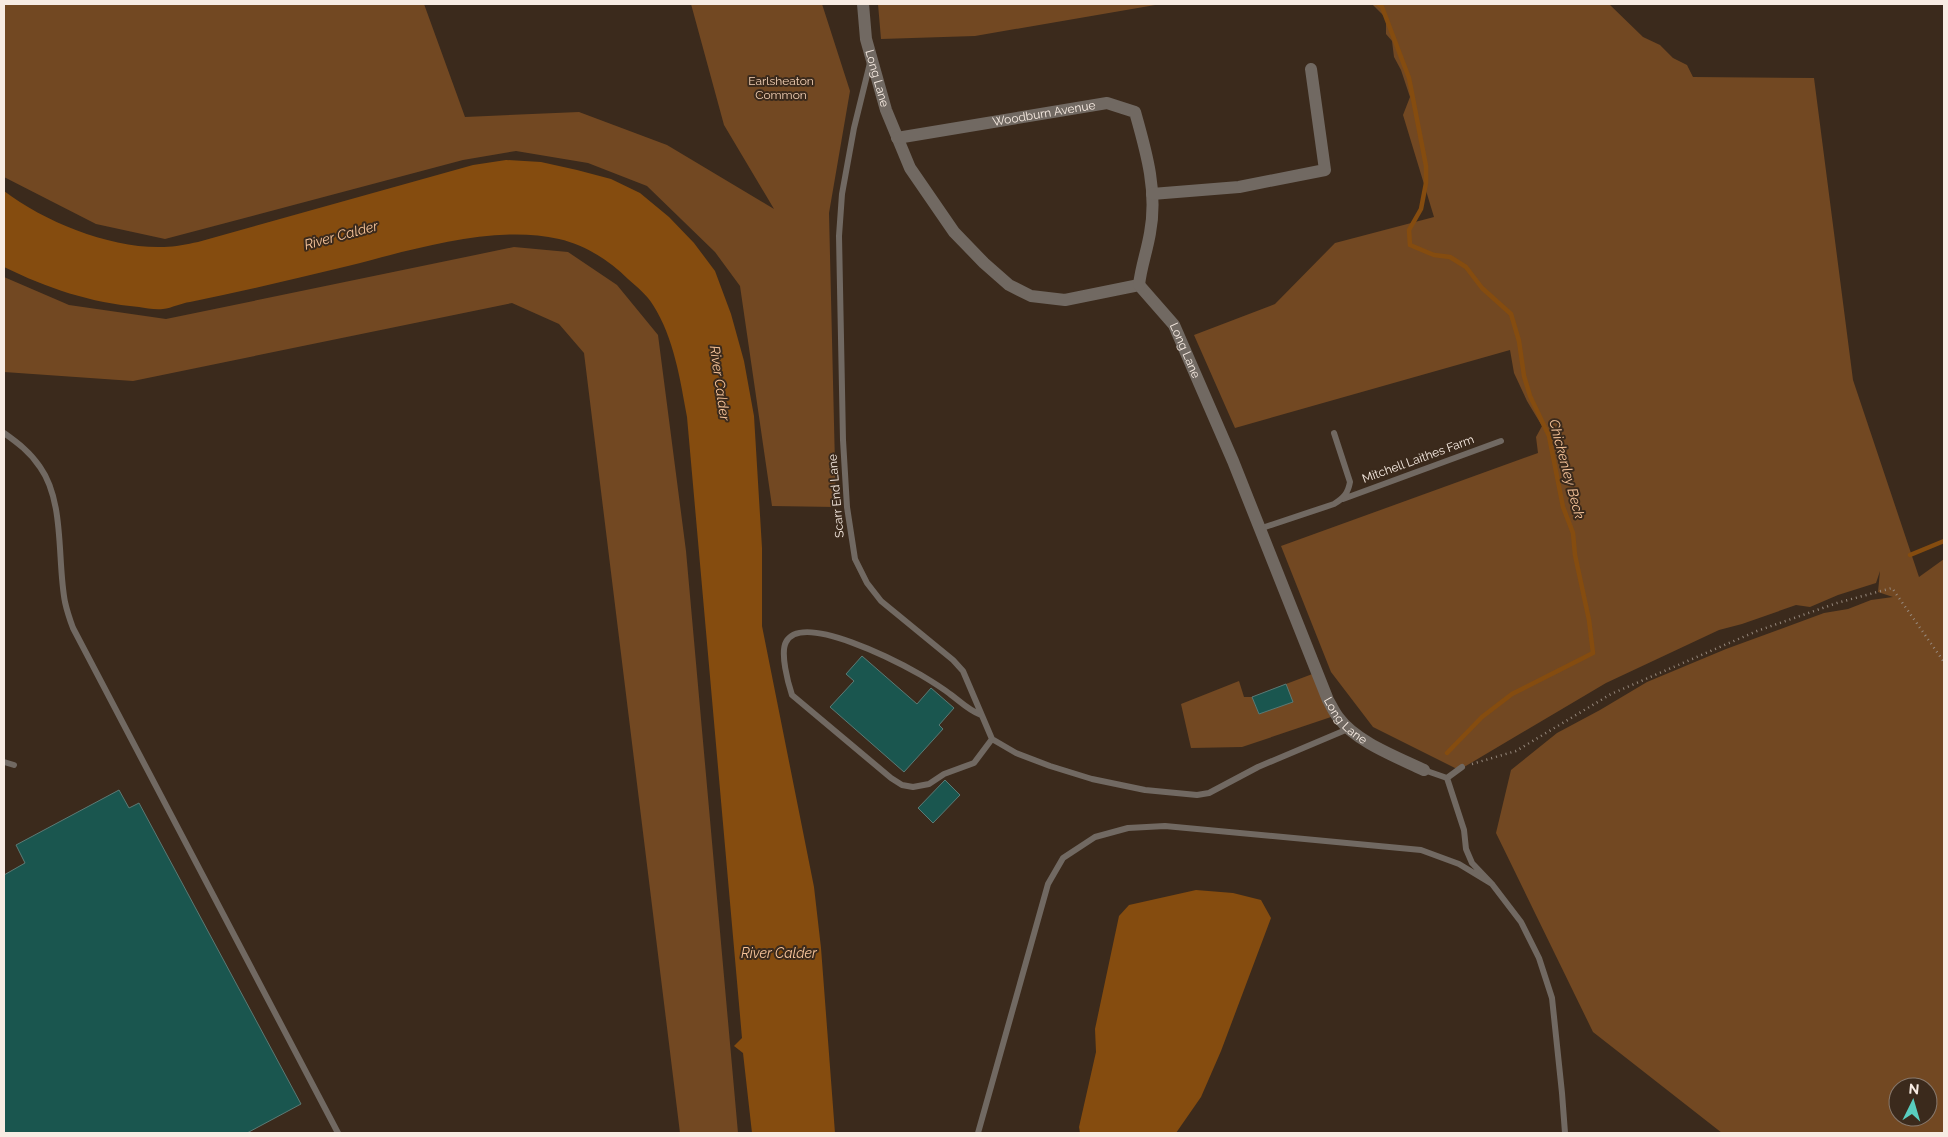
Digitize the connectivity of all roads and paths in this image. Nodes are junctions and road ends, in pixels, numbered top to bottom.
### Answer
1 (863, 4) edge
2 (871, 59) junction
3 (1311, 69) dead end
4 (897, 138) junction
5 (1152, 194) junction
6 (1139, 286) junction
7 (4, 433) edge
8 (1334, 433) dead end
9 (1501, 441) dead end
10 (1343, 498) junction
11 (1259, 529) junction
12 (1944, 662) edge
13 (981, 715) junction
14 (1348, 729) junction
15 (992, 739) junction
16 (4, 762) edge
17 (14, 765) dead end
18 (1462, 767) joint
19 (1424, 770) joint
20 (1448, 778) junction
21 (1492, 884) junction
22 (338, 1133) edge
23 (978, 1133) edge
24 (1565, 1133) edge

1 - 2 street, Long Lane
2 - 4 street, Long Lane
2 - 13 lane, Scarr End Lane
3 - 5 street
4 - 5 street, Woodburn Avenue
4 - 6 street, Long Lane
5 - 6 street, Woodburn Avenue
6 - 11 street, Long Lane
7 - 22 lane
8 - 10 lane, Mitchell Laithes Farm
9 - 10 lane, Mitchell Laithes Farm
10 - 11 lane, Mitchell Laithes Farm
11 - 14 street, Long Lane
12 - 18 path
13 - 15 lane, Scarr End Lane
13 - 15 lane
14 - 15 lane
14 - 19 street, Long Lane
16 - 17 lane
18 - 20 lane
19 - 20 lane, Long Lane
20 - 21 lane
21 - 23 lane
21 - 24 lane

